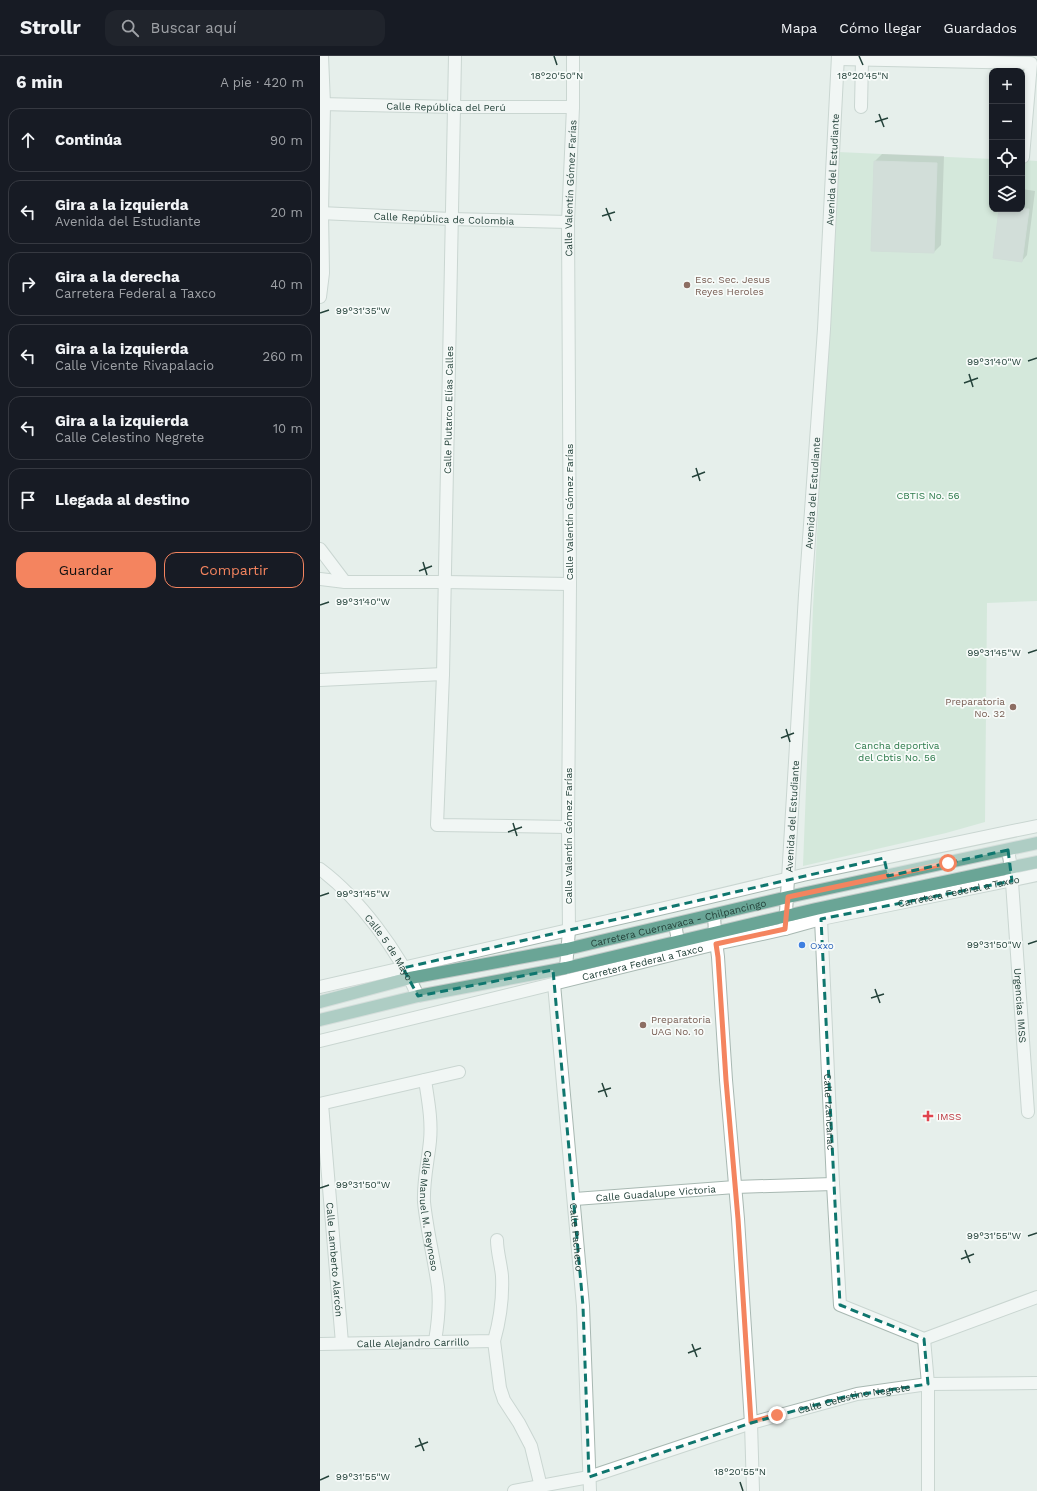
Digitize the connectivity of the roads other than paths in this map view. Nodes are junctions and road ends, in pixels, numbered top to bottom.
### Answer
1 (322, 56) edge
2 (455, 56) edge
3 (573, 56) edge
4 (838, 58) edge
5 (862, 60) junction
6 (322, 104) edge
7 (454, 107) junction
8 (573, 107) junction
9 (861, 107) dead end
10 (1024, 140) edge
11 (321, 213) edge
12 (451, 219) junction
13 (568, 222) junction
14 (320, 297) edge
15 (320, 549) edge
16 (320, 579) edge
17 (345, 582) junction
18 (444, 582) junction
19 (570, 584) junction
20 (443, 674) junction
21 (320, 680) edge
22 (1037, 826) edge
23 (568, 827) junction
24 (1037, 843) edge
25 (1008, 850) junction
26 (884, 858) junction
27 (1037, 862) edge
28 (1011, 868) junction
29 (320, 869) edge
30 (1037, 875) edge
31 (888, 876) junction
32 (789, 879) junction
33 (1012, 880) junction
34 (788, 897) junction
35 (867, 904) junction
36 (714, 915) junction
37 (821, 919) junction
38 (785, 923) junction
39 (675, 924) junction
40 (569, 930) junction
41 (715, 938) junction
42 (679, 947) junction
43 (567, 949) junction
44 (403, 968) junction
45 (566, 968) junction
46 (410, 978) junction
47 (554, 984) junction
48 (320, 987) edge
49 (418, 996) junction
50 (320, 1002) edge
51 (320, 1020) edge
52 (320, 1041) edge
53 (460, 1072) dead end
54 (425, 1080) junction
55 (321, 1104) edge
56 (1028, 1112) dead end
57 (833, 1184) junction
58 (735, 1187) junction
59 (575, 1199) junction
60 (497, 1240) dead end
61 (1037, 1297) edge
62 (496, 1335) junction
63 (924, 1339) junction
64 (435, 1342) junction
65 (342, 1343) junction
66 (320, 1344) edge
67 (1037, 1383) edge
68 (928, 1384) junction
69 (751, 1422) junction
70 (589, 1477) junction
71 (541, 1487) junction
72 (514, 1491) edge
73 (590, 1491) edge
74 (753, 1491) edge
75 (928, 1491) edge

1 - 6 street
2 - 7 street, Calle Plutarco Elías Calles
3 - 8 street, Calle Valentín Gómez Farías
4 - 5 street
4 - 32 street, Avenida del Estudiante
5 - 9 street
5 - 10 street
6 - 7 street, Calle República del Perú
6 - 11 street
7 - 8 street, Calle República del Perú
7 - 12 street, Calle Plutarco Elías Calles
8 - 13 street, Calle Valentín Gómez Farías
11 - 12 street, Calle República de Colombia
11 - 14 street
12 - 13 street, Calle República de Colombia
12 - 18 street, Calle Plutarco Elías Calles
13 - 19 street, Calle Valentín Gómez Farías
15 - 17 street
16 - 17 street
17 - 18 street
18 - 19 street
18 - 20 street, Calle Plutarco Elías Calles
19 - 23 street, Calle Valentín Gómez Farías
20 - 21 street
20 - 23 street, Calle Plutarco Elías Calles
22 - 26 street
23 - 40 street, Calle Valentín Gómez Farías
24 - 25 main road, Carretera Cuernavaca - Chilpancingo
25 - 28 street, Urgencias IMSS
25 - 31 main road, Carretera Cuernavaca - Chilpancingo
26 - 31 street
26 - 32 street
27 - 28 main road, Carretera Cuernavaca - Chilpancingo
28 - 33 street, Urgencias IMSS
28 - 35 main road, Carretera Cuernavaca - Chilpancingo
29 - 44 street, Calle 5 de Mayo
30 - 33 street, Carretera Federal a Taxco
31 - 34 main road, Carretera Cuernavaca - Chilpancingo
32 - 34 street, Avenida del Estudiante
32 - 40 street
33 - 35 street, Carretera Federal a Taxco
33 - 56 street, Urgencias IMSS
34 - 36 main road, Carretera Cuernavaca - Chilpancingo
34 - 38 street, Avenida del Estudiante
35 - 37 street, Carretera Federal a Taxco
35 - 38 main road, Carretera Cuernavaca - Chilpancingo
36 - 39 main road, Carretera Cuernavaca - Chilpancingo
36 - 41 street
37 - 38 street, Carretera Federal a Taxco
37 - 57 street, Calle Izancanac
38 - 41 main road, Carretera Cuernavaca - Chilpancingo
39 - 42 street
39 - 43 main road, Carretera Cuernavaca - Chilpancingo
40 - 43 street, Calle Valentín Gómez Farías
40 - 44 street
41 - 42 main road, Carretera Cuernavaca - Chilpancingo
41 - 58 street
42 - 45 main road, Carretera Cuernavaca - Chilpancingo
42 - 47 street, Carretera Federal a Taxco
43 - 45 street, Calle Valentín Gómez Farías
43 - 46 main road, Carretera Cuernavaca - Chilpancingo
44 - 46 street, Calle 5 de Mayo
44 - 48 street
45 - 49 main road, Carretera Cuernavaca - Chilpancingo
46 - 49 street, Calle 5 de Mayo
46 - 50 main road, Carretera Cuernavaca - Chilpancingo
47 - 52 street, Carretera Federal a Taxco
47 - 59 street, Calle Pacheco
49 - 51 main road, Carretera Cuernavaca - Chilpancingo
53 - 54 street
54 - 55 street
54 - 64 street, Calle Manuel M. Reynoso
55 - 65 street, Calle Lamberto Alarcón
57 - 58 street, Calle Guadalupe Victoria
57 - 63 street, Calle Izancanac
58 - 59 street, Calle Guadalupe Victoria
58 - 69 street
59 - 70 street, Calle Pacheco
60 - 62 street
61 - 63 street
62 - 64 street, Calle Alejandro Carrillo
62 - 71 street
63 - 68 street
64 - 65 street, Calle Alejandro Carrillo
65 - 66 street, Calle Alejandro Carrillo
67 - 68 street, Calle Celestino Negrete
68 - 69 street, Calle Celestino Negrete
68 - 75 street
69 - 70 street, Calle Celestino Negrete
69 - 74 street
70 - 71 street, Calle Celestino Negrete
70 - 73 street, Calle Pacheco
71 - 72 street, Calle Celestino Negrete

